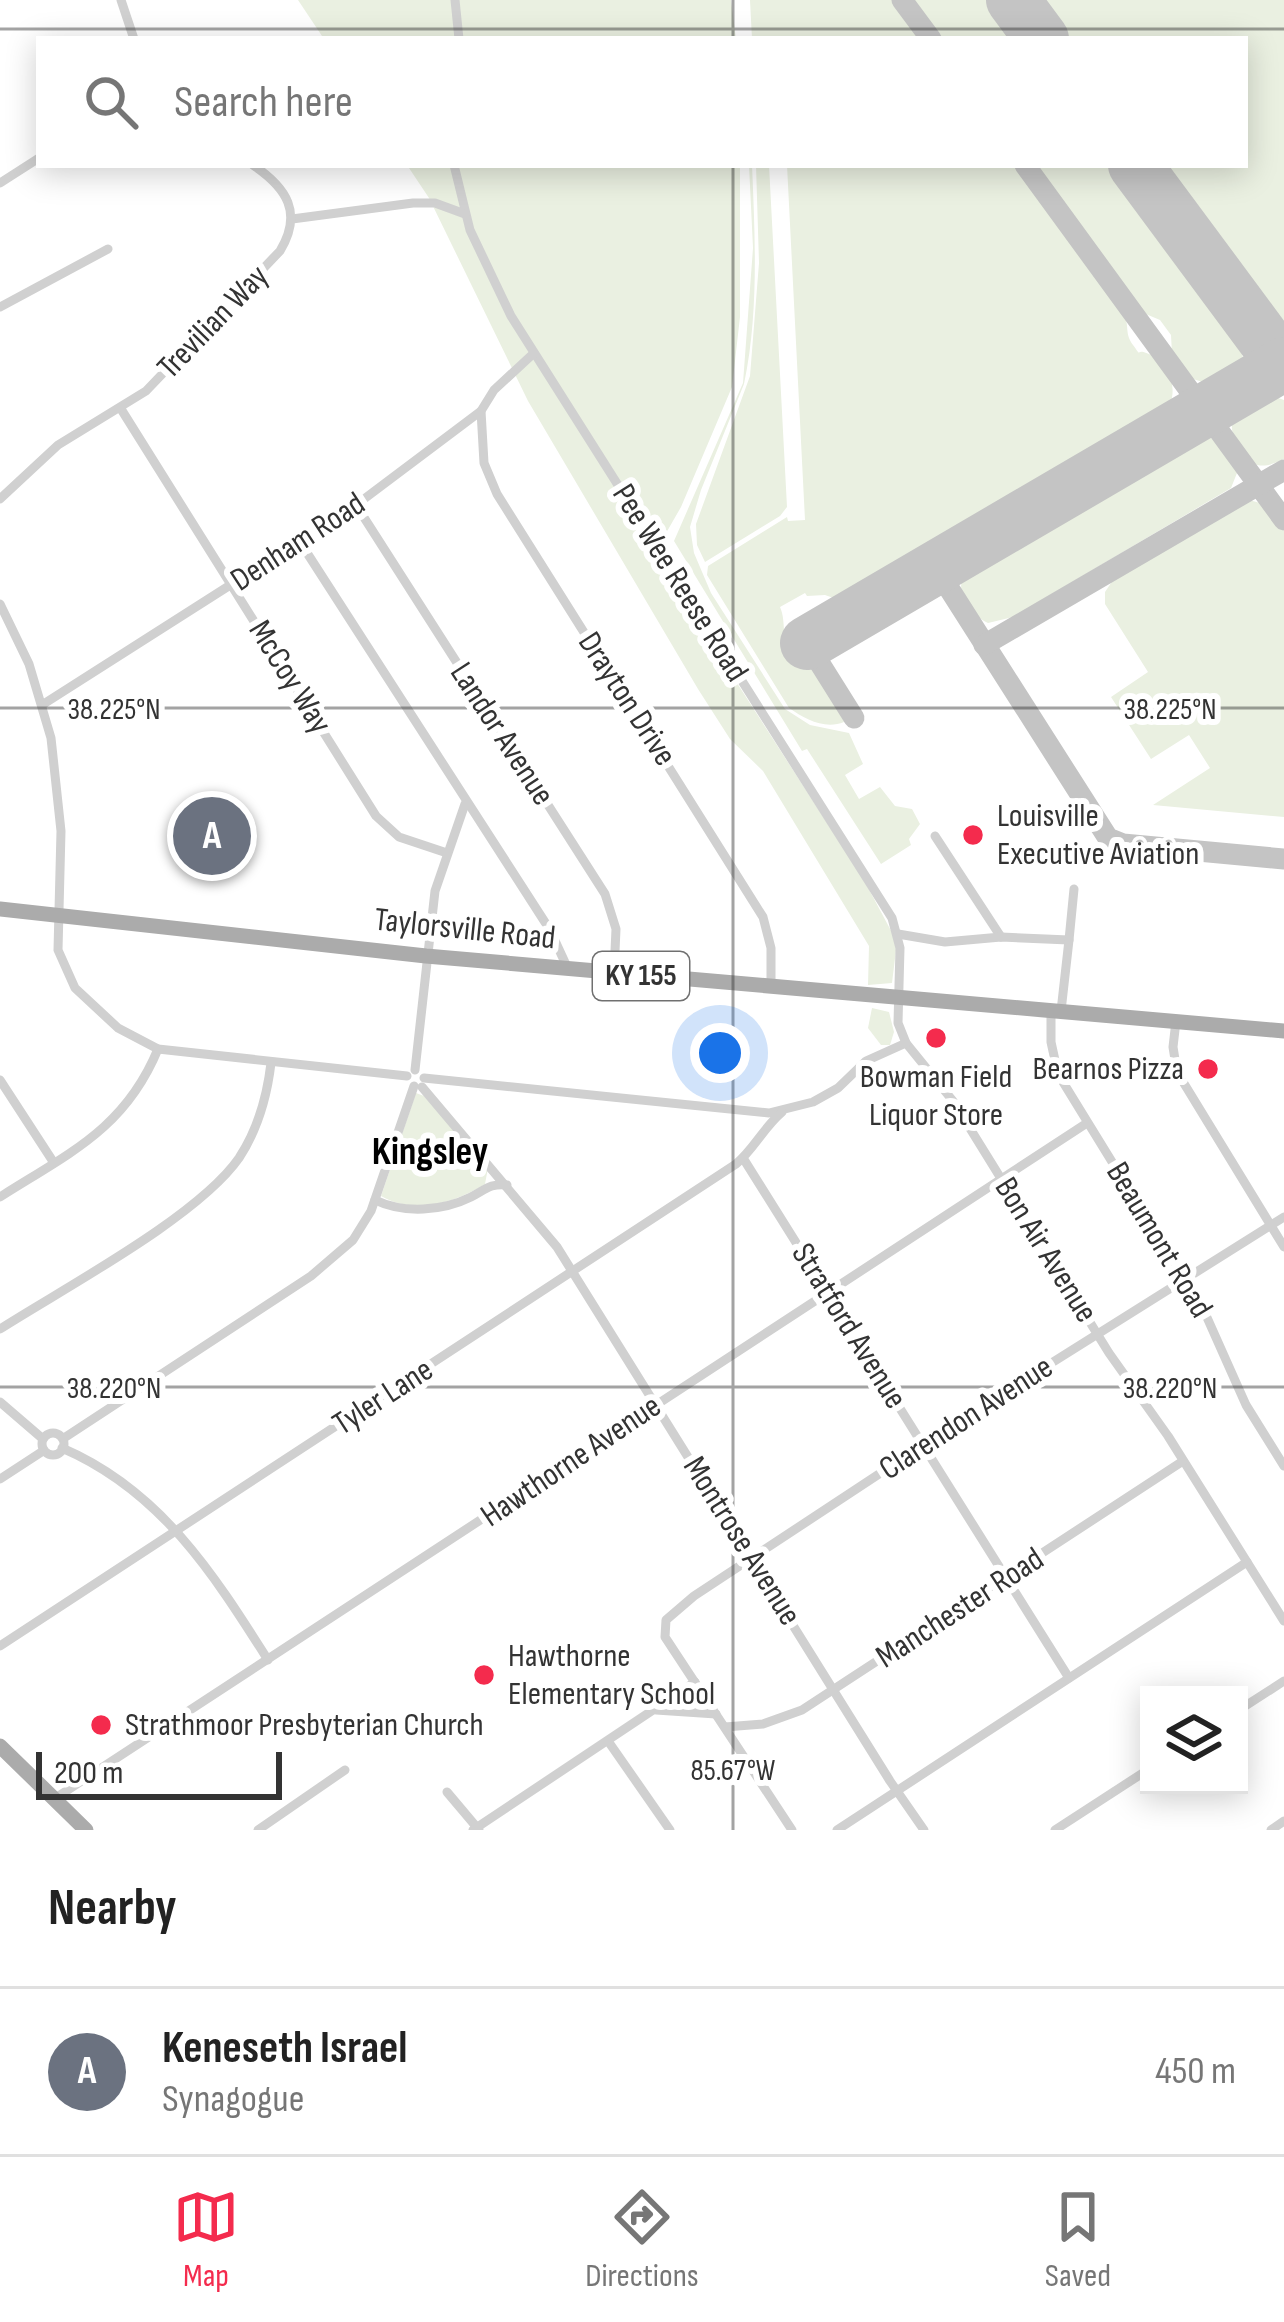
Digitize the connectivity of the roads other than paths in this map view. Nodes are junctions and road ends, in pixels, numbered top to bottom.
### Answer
1 (121, 0) edge
2 (455, 0) edge
3 (133, 36) edge
4 (458, 36) edge
5 (36, 160) edge
6 (257, 168) edge
7 (455, 168) edge
8 (457, 182) junction
9 (0, 183) edge
10 (436, 203) junction
11 (465, 214) junction
12 (292, 219) junction
13 (108, 249) dead end
14 (0, 307) edge
15 (534, 353) junction
16 (121, 409) junction
17 (481, 411) junction
18 (0, 499) edge
19 (356, 505) junction
20 (300, 542) junction
21 (232, 586) junction
22 (0, 604) edge
23 (42, 705) junction
24 (466, 804) junction
25 (935, 836) dead end
26 (447, 853) junction
27 (1074, 889) dead end
28 (0, 909) edge
29 (59, 916) junction
30 (898, 934) junction
31 (1001, 937) junction
32 (1069, 940) junction
33 (426, 956) junction
34 (568, 969) junction
35 (614, 973) junction
36 (771, 988) junction
37 (899, 998) junction
38 (1056, 1011) junction
39 (1176, 1021) junction
40 (1284, 1031) edge
41 (906, 1043) junction
42 (158, 1049) junction
43 (271, 1063) junction
44 (416, 1079) junction
45 (0, 1080) edge
46 (734, 1109) junction
47 (782, 1112) junction
48 (1088, 1123) junction
49 (756, 1136) junction
50 (743, 1158) junction
51 (54, 1163) junction
52 (494, 1168) junction
53 (1001, 1178) junction
54 (490, 1184) junction
55 (508, 1185) junction
56 (0, 1197) edge
57 (375, 1200) junction
58 (1284, 1217) edge
59 (1270, 1226) junction
60 (1284, 1247) edge
61 (573, 1271) junction
62 (1184, 1278) junction
63 (830, 1291) junction
64 (0, 1329) edge
65 (1096, 1333) junction
66 (0, 1402) edge
67 (657, 1404) junction
68 (63, 1443) junction
69 (43, 1445) junction
70 (923, 1446) junction
71 (1184, 1461) junction
72 (1284, 1466) edge
73 (0, 1479) edge
74 (177, 1530) junction
75 (751, 1559) junction
76 (1247, 1562) junction
77 (1006, 1577) junction
78 (1280, 1605) edge
79 (1284, 1621) edge
80 (0, 1646) edge
81 (268, 1660) junction
82 (1069, 1678) junction
83 (1284, 1681) edge
84 (695, 1682) junction
85 (835, 1690) junction
86 (1248, 1704) edge
87 (656, 1710) junction
88 (717, 1714) junction
89 (725, 1727) junction
90 (608, 1741) junction
91 (0, 1746) edge
92 (345, 1770) dead end
93 (1140, 1774) edge
94 (897, 1790) junction
95 (448, 1792) dead end
96 (54, 1798) junction
97 (1284, 1821) edge
98 (476, 1829) edge
99 (86, 1830) edge
100 (258, 1830) edge
101 (670, 1830) edge
102 (792, 1830) edge
103 (837, 1830) edge
104 (924, 1830) edge
105 (1054, 1830) edge
106 (1270, 1830) edge

1 - 3 street
2 - 4 street
5 - 9 street
6 - 12 street
7 - 8 street, Pee Wee Reese Road
8 - 10 street
8 - 11 street, Pee Wee Reese Road
10 - 11 street
10 - 12 street
11 - 15 street, Pee Wee Reese Road
12 - 16 street, Trevilian Way
13 - 14 street
15 - 17 street, Denham Road
15 - 30 street, Pee Wee Reese Road
16 - 18 street, Trevilian Way
16 - 21 street, McCoy Way
17 - 19 street, Denham Road
17 - 36 street, Drayton Drive
19 - 20 street, Denham Road
19 - 35 street, Landor Avenue
20 - 21 street, Denham Road
20 - 24 street
21 - 23 street, Denham Road
21 - 26 street, McCoy Way
22 - 23 street
23 - 29 street
24 - 26 street
24 - 34 street
25 - 31 street
26 - 33 street
27 - 32 street, Beaumont Road
28 - 29 main road, Taylorsville Road / KY 155
29 - 33 main road, Taylorsville Road / KY 155
29 - 42 street
30 - 31 street
30 - 37 street, Pee Wee Reese Road
31 - 32 street
32 - 38 street, Beaumont Road
33 - 34 main road, Taylorsville Road / KY 155
33 - 44 street
34 - 35 main road, Taylorsville Road / KY 155
35 - 36 main road, Taylorsville Road / KY 155
36 - 37 main road, Taylorsville Road / KY 155
37 - 38 main road, Taylorsville Road / KY 155
37 - 41 street
38 - 39 main road, Taylorsville Road / KY 155
38 - 48 street, Beaumont Road
39 - 40 main road, Taylorsville Road / KY 155
39 - 59 street
41 - 47 street
41 - 53 street, Bon Air Avenue
42 - 43 street
42 - 51 street
43 - 44 street
43 - 64 street
44 - 46 street
44 - 52 street, Montrose Avenue
44 - 57 street
45 - 51 street
46 - 47 street
46 - 49 street
47 - 49 street, Tyler Lane
48 - 53 street, Hawthorne Avenue
48 - 62 street, Beaumont Road
49 - 50 street, Tyler Lane
50 - 61 street, Tyler Lane
50 - 63 street, Stratford Avenue
51 - 56 street
52 - 54 street
52 - 55 street, Montrose Avenue
53 - 63 street, Hawthorne Avenue
53 - 65 street, Bon Air Avenue
54 - 55 street
54 - 57 street
55 - 61 street, Montrose Avenue
57 - 68 street
58 - 59 street, Clarendon Avenue
59 - 60 street
59 - 62 street, Clarendon Avenue
61 - 67 street, Montrose Avenue
61 - 74 street, Tyler Lane
62 - 65 street, Clarendon Avenue
62 - 72 street, Beaumont Road
63 - 67 street, Hawthorne Avenue
63 - 70 street, Stratford Avenue
65 - 70 street, Clarendon Avenue
65 - 71 street, Bon Air Avenue
66 - 69 street
67 - 75 street, Montrose Avenue
67 - 81 street, Hawthorne Avenue
68 - 69 street
68 - 69 street
68 - 74 street
69 - 73 street
70 - 75 street, Clarendon Avenue
70 - 77 street, Stratford Avenue
71 - 76 street, Bon Air Avenue
71 - 77 street, Manchester Road
74 - 80 street, Tyler Lane
74 - 81 street
75 - 84 street, Clarendon Avenue
75 - 85 street, Montrose Avenue
76 - 78 street, Bon Air Avenue
76 - 82 street
77 - 82 street, Stratford Avenue
77 - 85 street, Manchester Road
78 - 79 street, Bon Air Avenue
81 - 96 street, Hawthorne Avenue
82 - 94 street
83 - 86 street
84 - 87 street
84 - 88 street
85 - 89 street, Manchester Road
85 - 94 street, Montrose Avenue
87 - 88 street
87 - 90 street
88 - 89 street
89 - 102 street
90 - 98 street
90 - 101 street
91 - 96 main road
92 - 100 street
93 - 105 street
94 - 103 street
94 - 104 street, Montrose Avenue
95 - 98 street
96 - 99 main road
97 - 106 street

